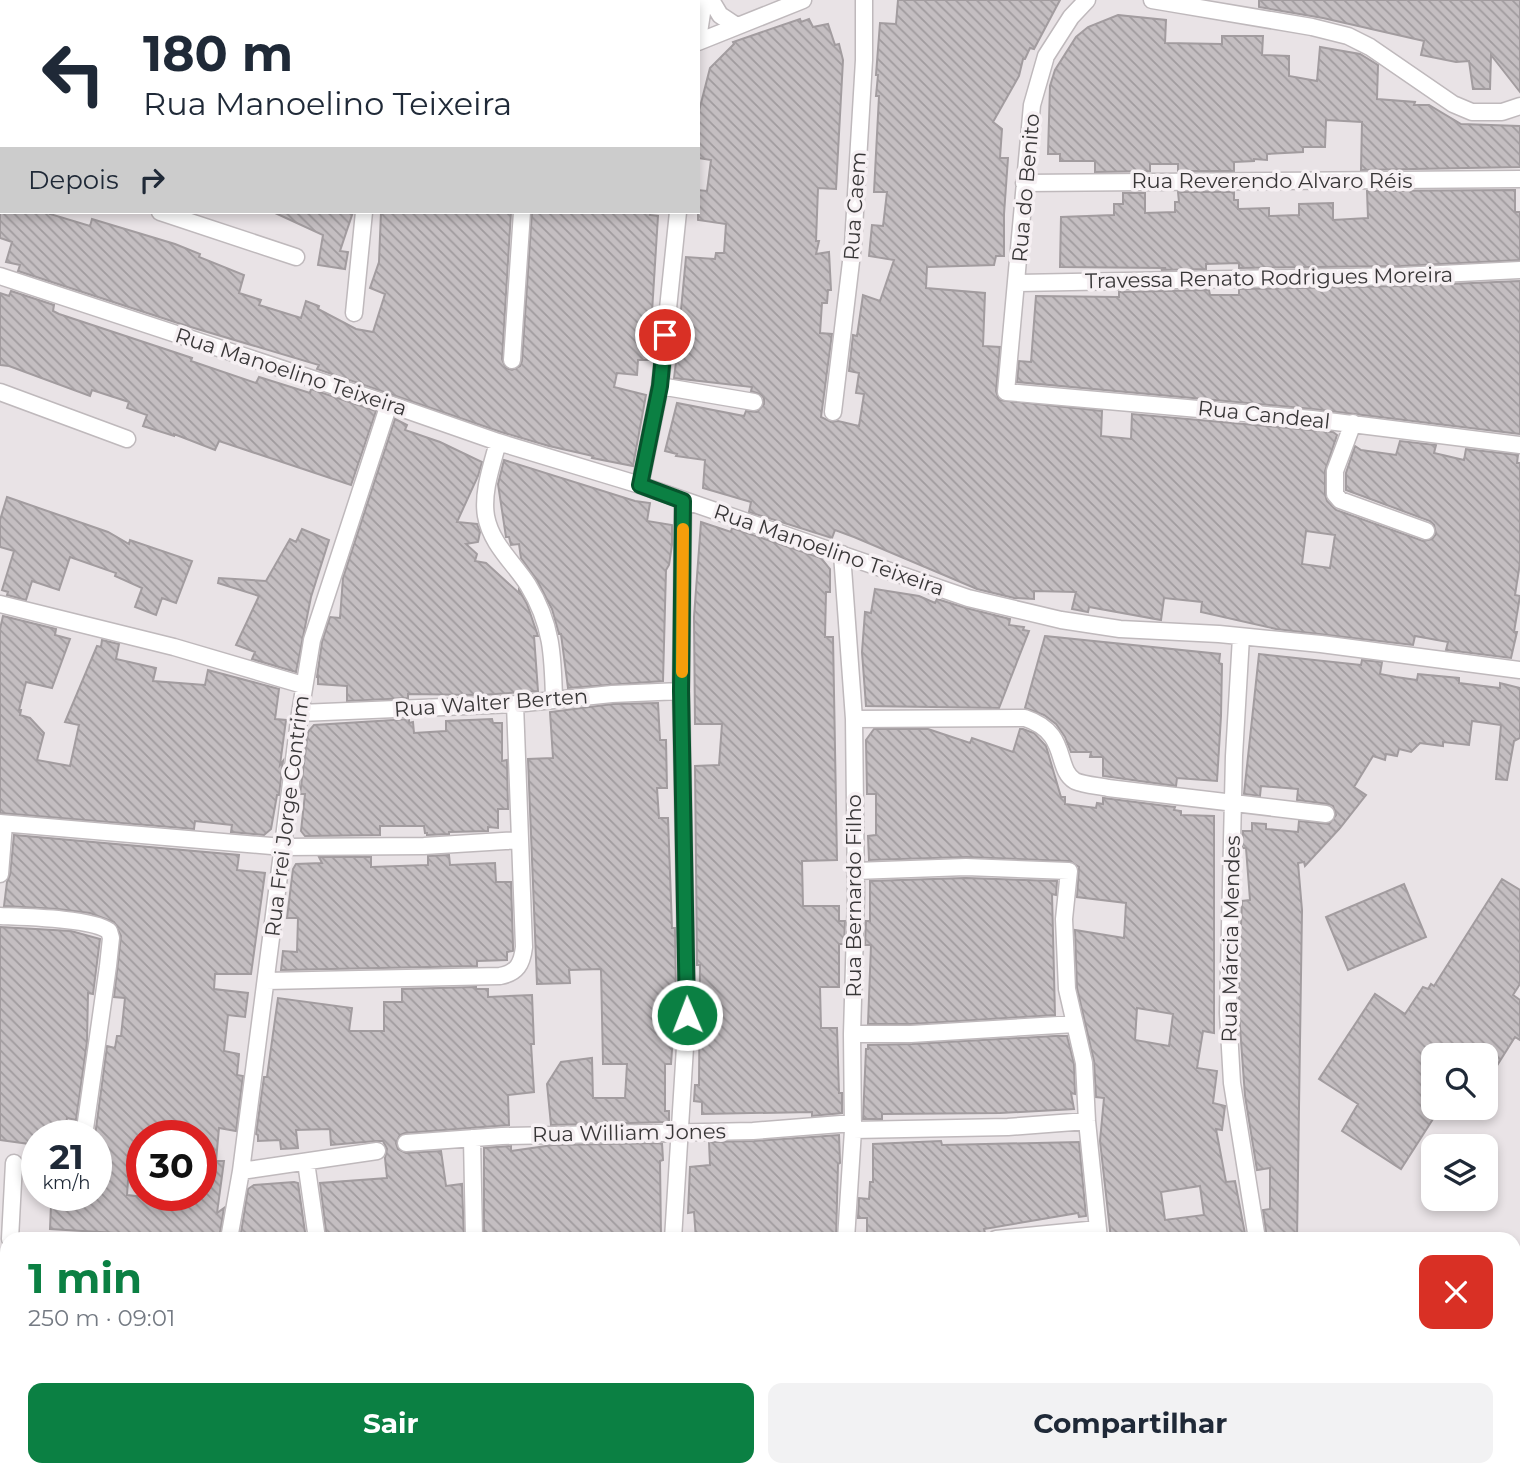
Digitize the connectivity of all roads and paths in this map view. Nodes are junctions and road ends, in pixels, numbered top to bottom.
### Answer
1 (704, 0) edge
2 (711, 0) edge
3 (803, 0) edge
4 (864, 0) edge
5 (1087, 0) edge
6 (1152, 0) edge
7 (735, 26) junction
8 (700, 27) edge
9 (700, 39) edge
10 (1520, 106) edge
11 (1520, 179) edge
12 (1024, 183) junction
13 (166, 214) edge
14 (364, 214) edge
15 (522, 214) edge
16 (678, 214) edge
17 (296, 257) dead end
18 (1520, 270) edge
19 (0, 276) edge
20 (1018, 283) junction
21 (354, 313) dead end
22 (512, 360) dead end
23 (660, 386) junction
24 (0, 392) edge
25 (1006, 392) joint
26 (754, 402) dead end
27 (389, 404) junction
28 (833, 412) dead end
29 (1353, 423) junction
30 (127, 439) dead end
31 (498, 442) junction
32 (1520, 445) edge
33 (640, 485) junction
34 (683, 501) junction
35 (1426, 531) dead end
36 (842, 554) junction
37 (0, 604) edge
38 (1241, 637) junction
39 (1520, 670) edge
40 (303, 685) junction
41 (681, 691) junction
42 (554, 700) junction
43 (515, 704) junction
44 (300, 713) junction
45 (854, 719) junction
46 (1233, 804) junction
47 (1326, 814) dead end
48 (2, 824) edge
49 (520, 840) junction
50 (283, 848) junction
51 (855, 871) junction
52 (0, 874) edge
53 (0, 916) edge
54 (266, 981) junction
55 (1075, 1024) junction
56 (852, 1034) junction
57 (85, 1120) edge
58 (1087, 1121) junction
59 (853, 1127) junction
60 (679, 1133) junction
61 (472, 1138) junction
62 (406, 1143) dead end
63 (377, 1151) dead end
64 (306, 1162) junction
65 (14, 1163) dead end
66 (241, 1171) junction
67 (10, 1232) edge
68 (230, 1232) edge
69 (316, 1232) edge
70 (474, 1232) edge
71 (673, 1232) edge
72 (846, 1232) edge
73 (1098, 1232) edge
74 (1256, 1232) edge

1 - 8 street
2 - 7 street
3 - 7 street
4 - 28 street, Rua Caem
5 - 12 street, Rua do Benito
6 - 10 street
7 - 9 street
11 - 12 street, Rua Reverendo Alvaro Réis
12 - 20 street, Rua do Benito
13 - 17 street
14 - 21 street
15 - 22 street
16 - 23 street
18 - 20 street, Travessa Renato Rodrigues Moreira
19 - 27 street, Rua Manoelino Teixeira
20 - 25 street, Rua do Benito
23 - 26 street
23 - 33 street
24 - 30 street
25 - 29 street, Rua Candeal
27 - 31 street, Rua Manoelino Teixeira
27 - 40 street, Rua Frei Jorge Contrim
29 - 32 street, Rua Candeal
29 - 35 street
31 - 33 street, Rua Manoelino Teixeira
31 - 42 street
33 - 34 street, Rua Manoelino Teixeira
34 - 36 street, Rua Manoelino Teixeira
34 - 41 street
36 - 38 street, Rua Manoelino Teixeira
36 - 45 street, Rua Bernardo Filho
37 - 40 street
38 - 39 street, Rua Manoelino Teixeira
38 - 46 street, Rua Márcia Mendes
40 - 44 street, Rua Frei Jorge Contrim
41 - 42 street, Rua Walter Berten
41 - 60 street
42 - 43 street, Rua Walter Berten
43 - 44 street, Rua Walter Berten
43 - 49 street
44 - 50 street, Rua Frei Jorge Contrim
45 - 46 street
45 - 51 street, Rua Bernardo Filho
46 - 47 street
46 - 74 street, Rua Márcia Mendes
48 - 50 street
48 - 52 street
49 - 50 street
49 - 54 street
50 - 54 street, Rua Frei Jorge Contrim
51 - 55 street
51 - 56 street, Rua Bernardo Filho
53 - 57 street
54 - 66 street, Rua Frei Jorge Contrim
55 - 56 street
55 - 58 street
56 - 59 street, Rua Bernardo Filho
58 - 59 street, Rua William Jones
58 - 73 street
59 - 60 street, Rua William Jones
59 - 72 street, Rua Bernardo Filho
60 - 61 street, Rua William Jones
60 - 71 street
61 - 62 street, Rua William Jones
61 - 70 street
63 - 64 street
64 - 66 street
64 - 69 street
65 - 67 street
66 - 68 street, Rua Frei Jorge Contrim

